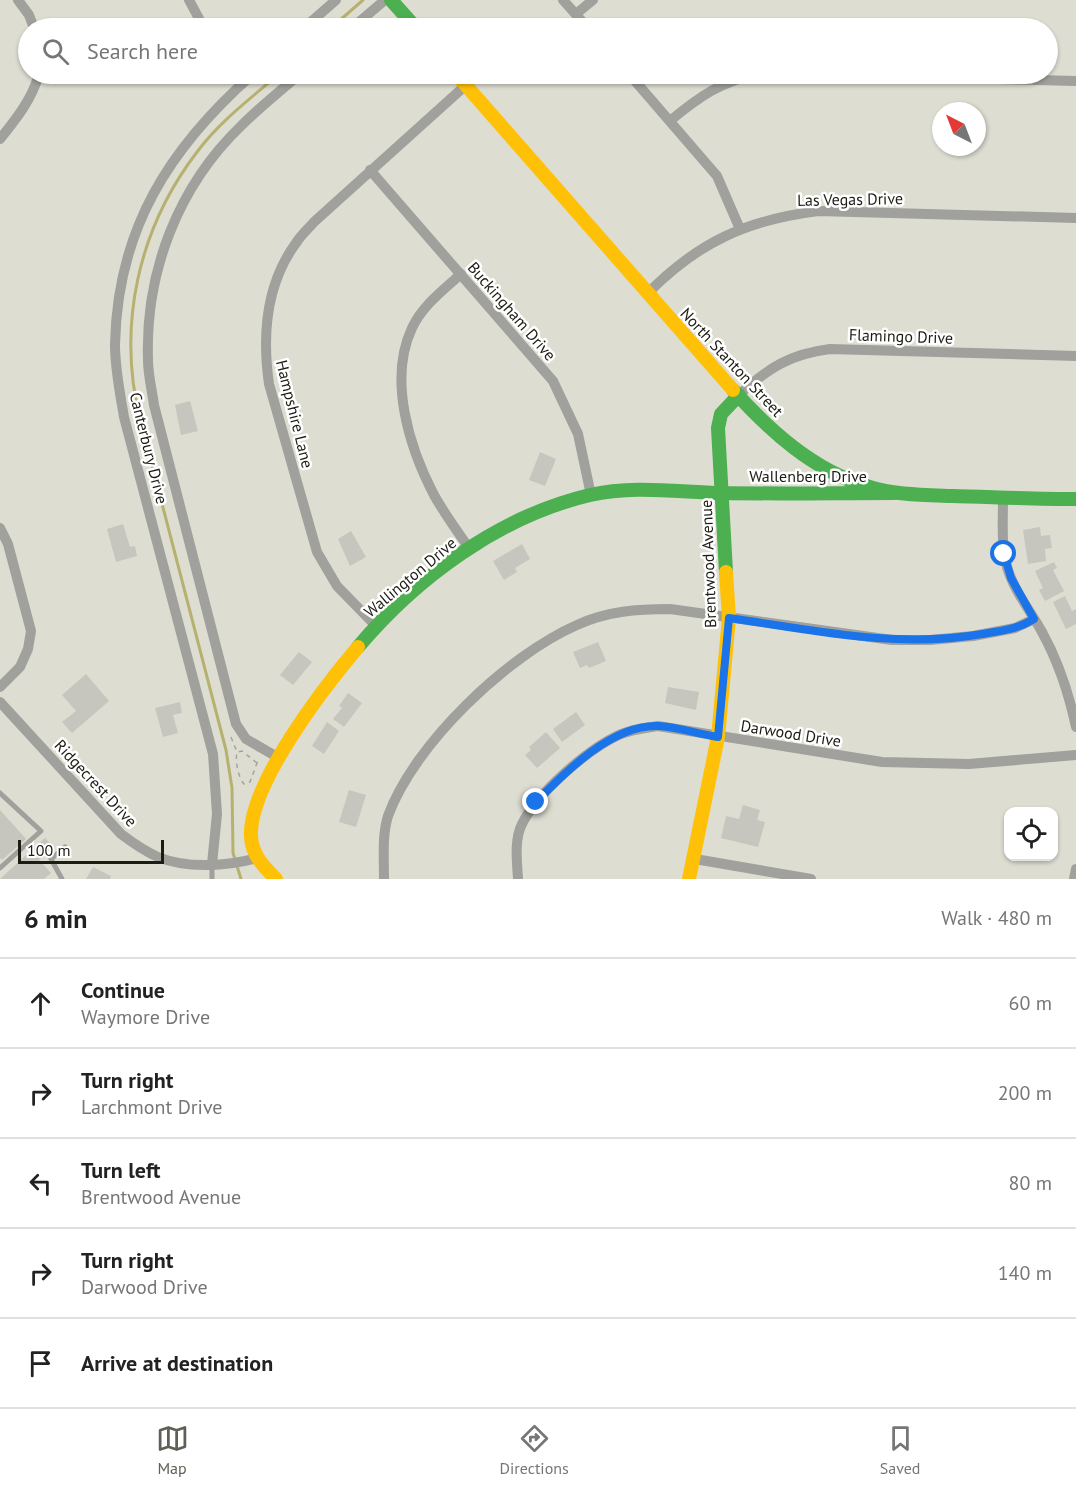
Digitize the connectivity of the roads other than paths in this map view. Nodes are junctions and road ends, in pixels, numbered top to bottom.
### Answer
1 (18, 0) edge
2 (189, 0) edge
3 (336, 0) edge
4 (563, 0) edge
5 (592, 0) edge
6 (391, 1) edge
7 (576, 14) junction
8 (30, 18) edge
9 (199, 18) edge
10 (315, 18) edge
11 (366, 18) edge
12 (407, 18) edge
13 (579, 18) edge
14 (1058, 81) edge
15 (1076, 81) edge
16 (36, 84) edge
17 (241, 84) edge
18 (288, 84) edge
19 (638, 84) edge
20 (723, 84) edge
21 (466, 85) joint
22 (670, 120) junction
23 (0, 139) edge
24 (370, 170) junction
25 (1076, 218) edge
26 (741, 230) junction
27 (461, 274) junction
28 (647, 294) junction
29 (1076, 356) edge
30 (739, 395) junction
31 (722, 493) junction
32 (894, 493) junction
33 (591, 495) junction
34 (1003, 498) junction
35 (1076, 500) edge
36 (0, 528) edge
37 (469, 549) junction
38 (729, 618) junction
39 (1034, 619) junction
40 (376, 626) junction
41 (0, 687) edge
42 (0, 702) edge
43 (1076, 727) edge
44 (718, 737) junction
45 (1076, 755) edge
46 (279, 758) junction
47 (0, 793) edge
48 (65, 847) dead end
49 (694, 859) junction
50 (250, 860) junction
51 (212, 864) junction
52 (0, 868) edge
53 (1076, 869) edge
54 (62, 879) edge
55 (212, 879) edge
56 (276, 879) edge
57 (384, 879) edge
58 (518, 879) edge
59 (689, 879) edge
60 (812, 879) edge
61 (1074, 879) edge

1 - 8 street
2 - 9 street
3 - 10 street
4 - 7 street
5 - 7 street
6 - 11 street
6 - 12 street
7 - 13 street
14 - 15 street
16 - 23 street
17 - 51 street, Canterbury Drive
18 - 46 street, Canterbury Drive
19 - 22 street
20 - 22 street
21 - 24 street, Hampshire Lane
21 - 28 street, North Stanton Street
22 - 26 street
24 - 27 street, Buckingham Drive
24 - 40 street, Hampshire Lane
25 - 26 street, Las Vegas Drive
26 - 28 street, Las Vegas Drive
27 - 33 street, Buckingham Drive
27 - 37 street
28 - 30 street, North Stanton Street
29 - 30 street, Flamingo Drive
30 - 31 street, Brentwood Avenue
30 - 32 street, North Stanton Street
31 - 32 street, Wallenberg Drive
31 - 33 street, Wallington Drive
31 - 38 street, Brentwood Avenue
32 - 34 street, North Stanton Street
33 - 37 street, Wallington Drive
34 - 35 street, North Stanton Street
34 - 39 street
36 - 41 street
37 - 40 street, Wallington Drive
38 - 39 street
38 - 44 street, Brentwood Avenue
38 - 57 street
39 - 43 street
40 - 46 street, Wallington Drive
42 - 51 street, Ridgecrest Drive
44 - 45 street, Darwood Drive
44 - 49 street, Brentwood Avenue
44 - 58 street, Darwood Drive
46 - 50 street, Wallington Drive
47 - 52 lane
48 - 54 lane
49 - 59 street, Brentwood Avenue
49 - 60 street
50 - 51 street, Ridgecrest Drive
50 - 56 street
51 - 55 lane
53 - 61 street

